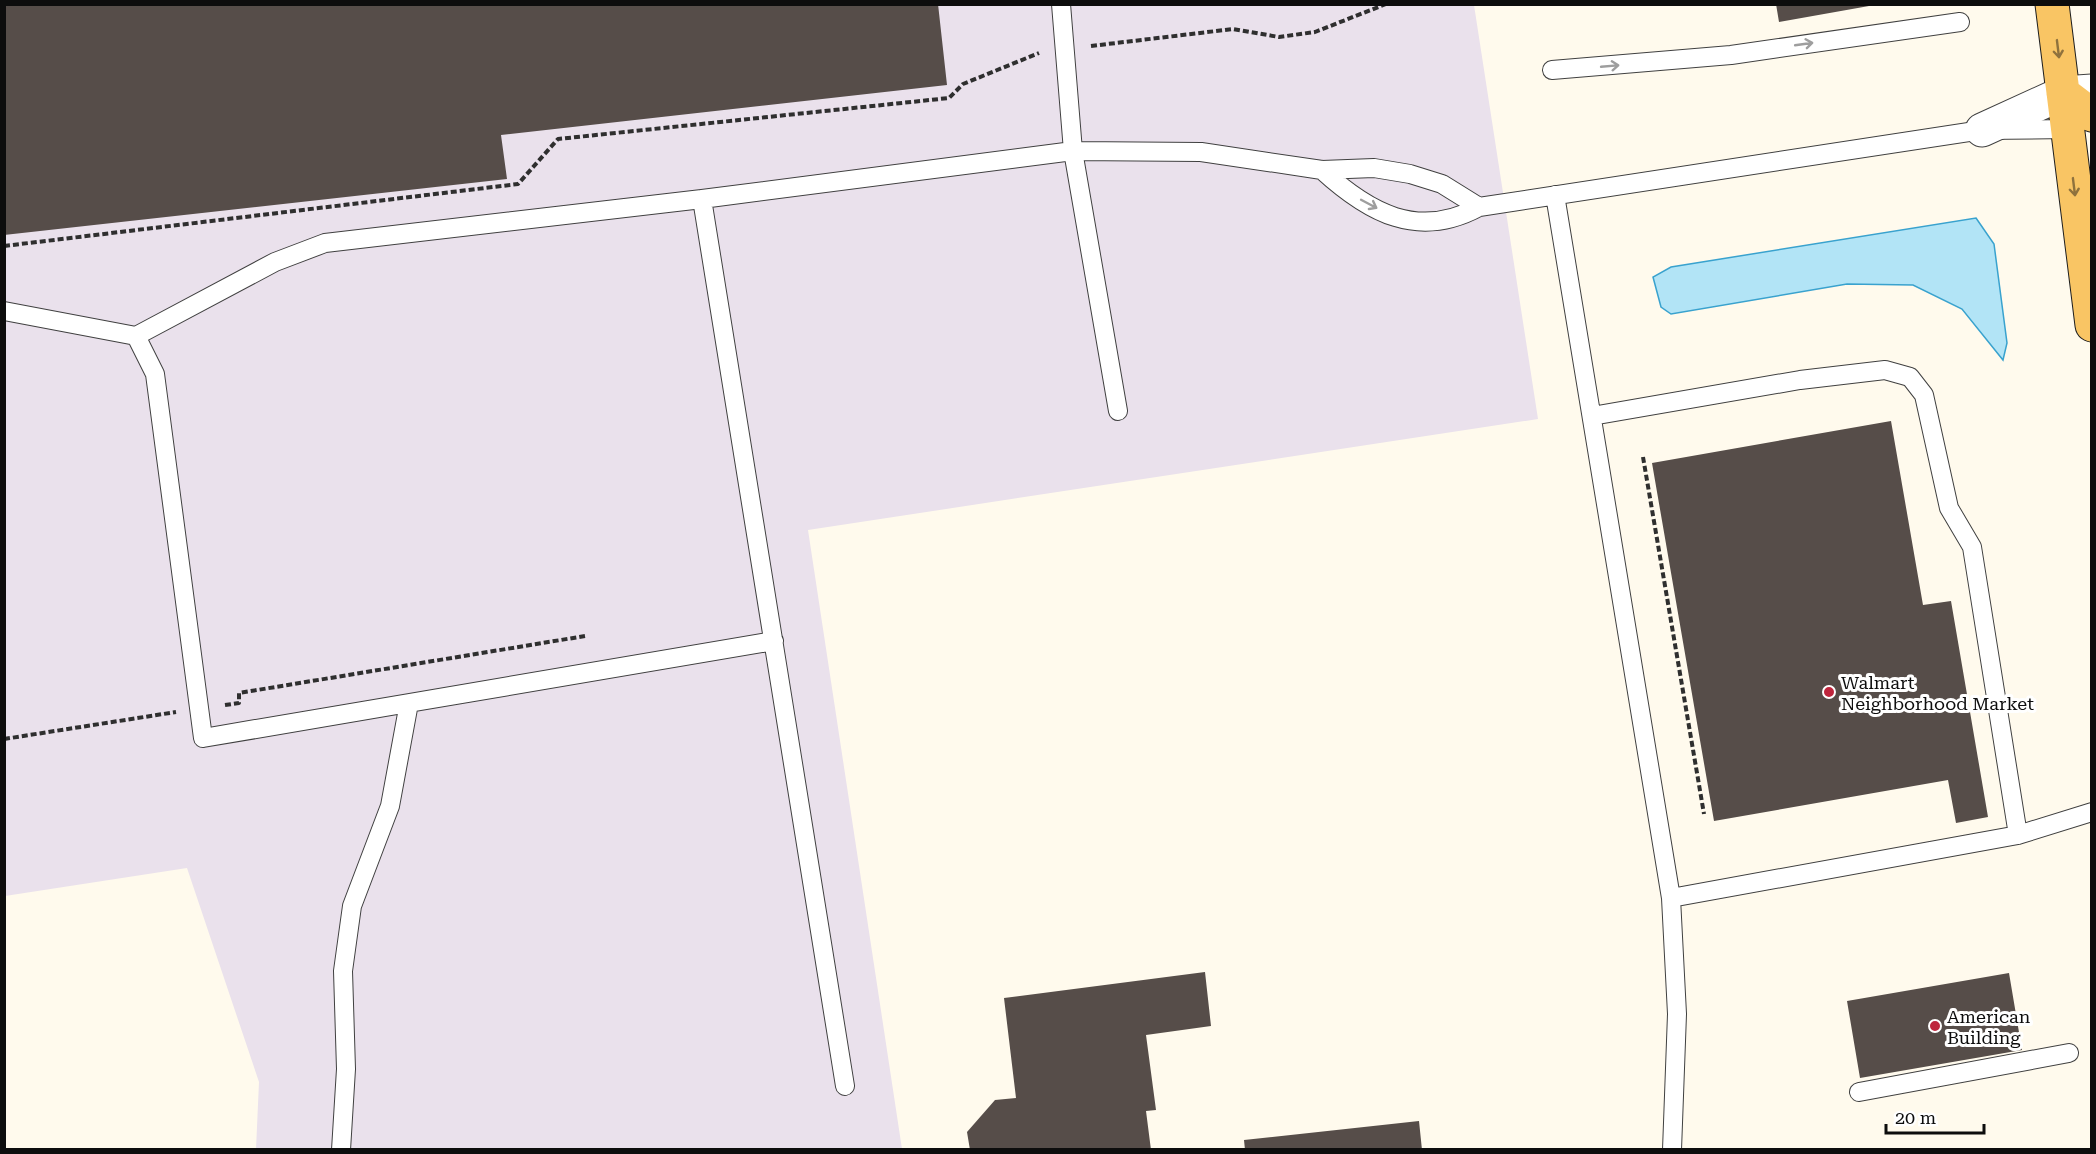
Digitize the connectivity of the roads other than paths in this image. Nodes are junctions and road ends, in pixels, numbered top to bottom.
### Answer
1 (1061, 4) edge
2 (2052, 4) edge
3 (1959, 22) dead end
4 (1552, 70) dead end
5 (2077, 92) edge
6 (2084, 124) edge
7 (1982, 130) junction
8 (1073, 151) junction
9 (1322, 170) junction
10 (1555, 195) junction
11 (702, 199) junction
12 (1479, 207) junction
13 (4, 311) edge
14 (2091, 325) edge
15 (136, 336) junction
16 (1118, 411) dead end
17 (1592, 416) junction
18 (774, 641) junction
19 (409, 704) junction
20 (2091, 812) edge
21 (2018, 835) junction
22 (1671, 898) junction
23 (2069, 1053) dead end
24 (845, 1086) dead end
25 (1859, 1092) dead end
26 (341, 1149) edge
27 (1672, 1149) edge

1 - 8 lane
2 -> 5 main road
4 -> 3 lane
5 - 6 main road
5 - 7 street
6 - 7 lane
6 -> 14 main road
7 - 10 lane
8 - 9 lane
8 - 11 lane
8 - 16 lane
9 - 12 lane
9 -> 12 lane
10 - 12 lane
10 - 17 lane
11 - 15 lane
11 - 18 lane
13 - 15 lane
15 - 19 lane
17 - 21 lane
17 - 22 lane
18 - 19 lane
18 - 24 lane
19 - 26 lane
20 - 21 lane
21 - 22 lane
22 - 27 lane
23 - 25 lane

